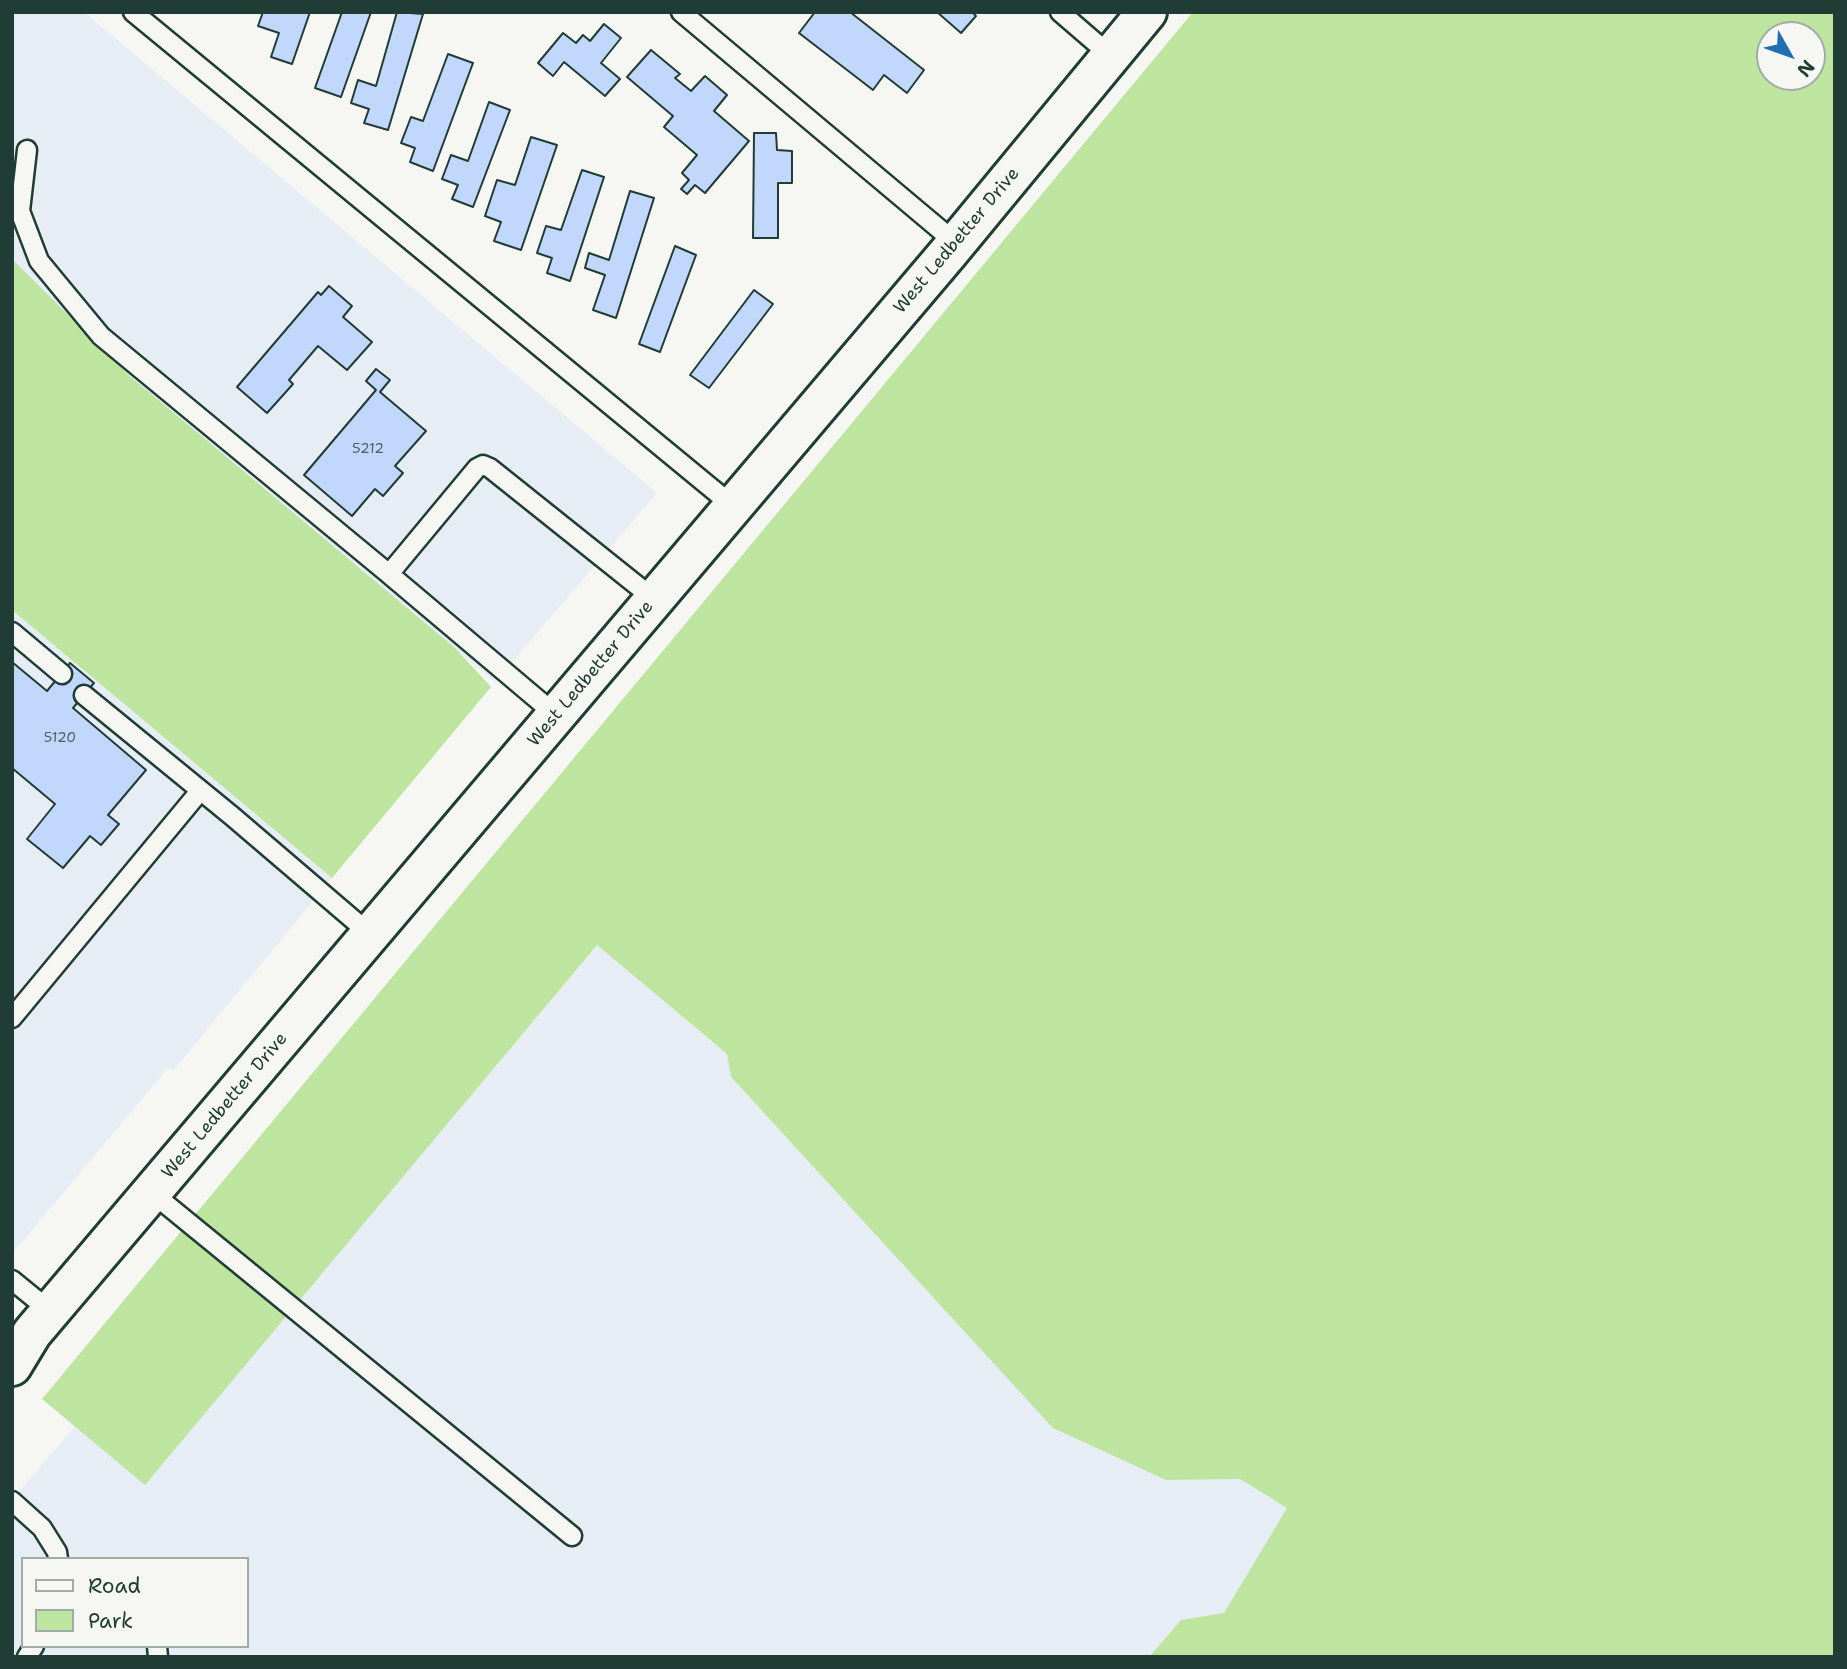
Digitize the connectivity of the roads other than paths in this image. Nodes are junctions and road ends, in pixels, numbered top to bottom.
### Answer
1 (134, 12) edge
2 (681, 12) edge
3 (1060, 12) edge
4 (1147, 12) edge
5 (1111, 55) junction
6 (27, 149) dead end
7 (956, 243) junction
8 (733, 506) junction
9 (388, 574) junction
10 (654, 599) junction
11 (12, 632) edge
12 (62, 674) dead end
13 (84, 695) dead end
14 (556, 715) junction
15 (200, 791) junction
16 (370, 934) junction
17 (12, 1018) edge
18 (151, 1192) junction
19 (12, 1280) edge
20 (32, 1331) edge
21 (12, 1366) edge
22 (12, 1501) edge
23 (572, 1536) dead end
24 (61, 1557) edge

1 - 8 lane
2 - 7 lane
3 - 5 lane
4 - 5 street, West Ledbetter Drive
5 - 7 street, West Ledbetter Drive
6 - 9 lane
7 - 8 street, West Ledbetter Drive
8 - 10 street, West Ledbetter Drive
9 - 10 lane
9 - 14 lane
10 - 14 street, West Ledbetter Drive
11 - 12 lane
13 - 15 lane
14 - 16 street, West Ledbetter Drive
15 - 16 lane
15 - 17 lane
16 - 18 street, West Ledbetter Drive
18 - 20 street, West Ledbetter Drive
18 - 23 lane
19 - 20 lane
20 - 21 street, West Ledbetter Drive
22 - 24 lane

